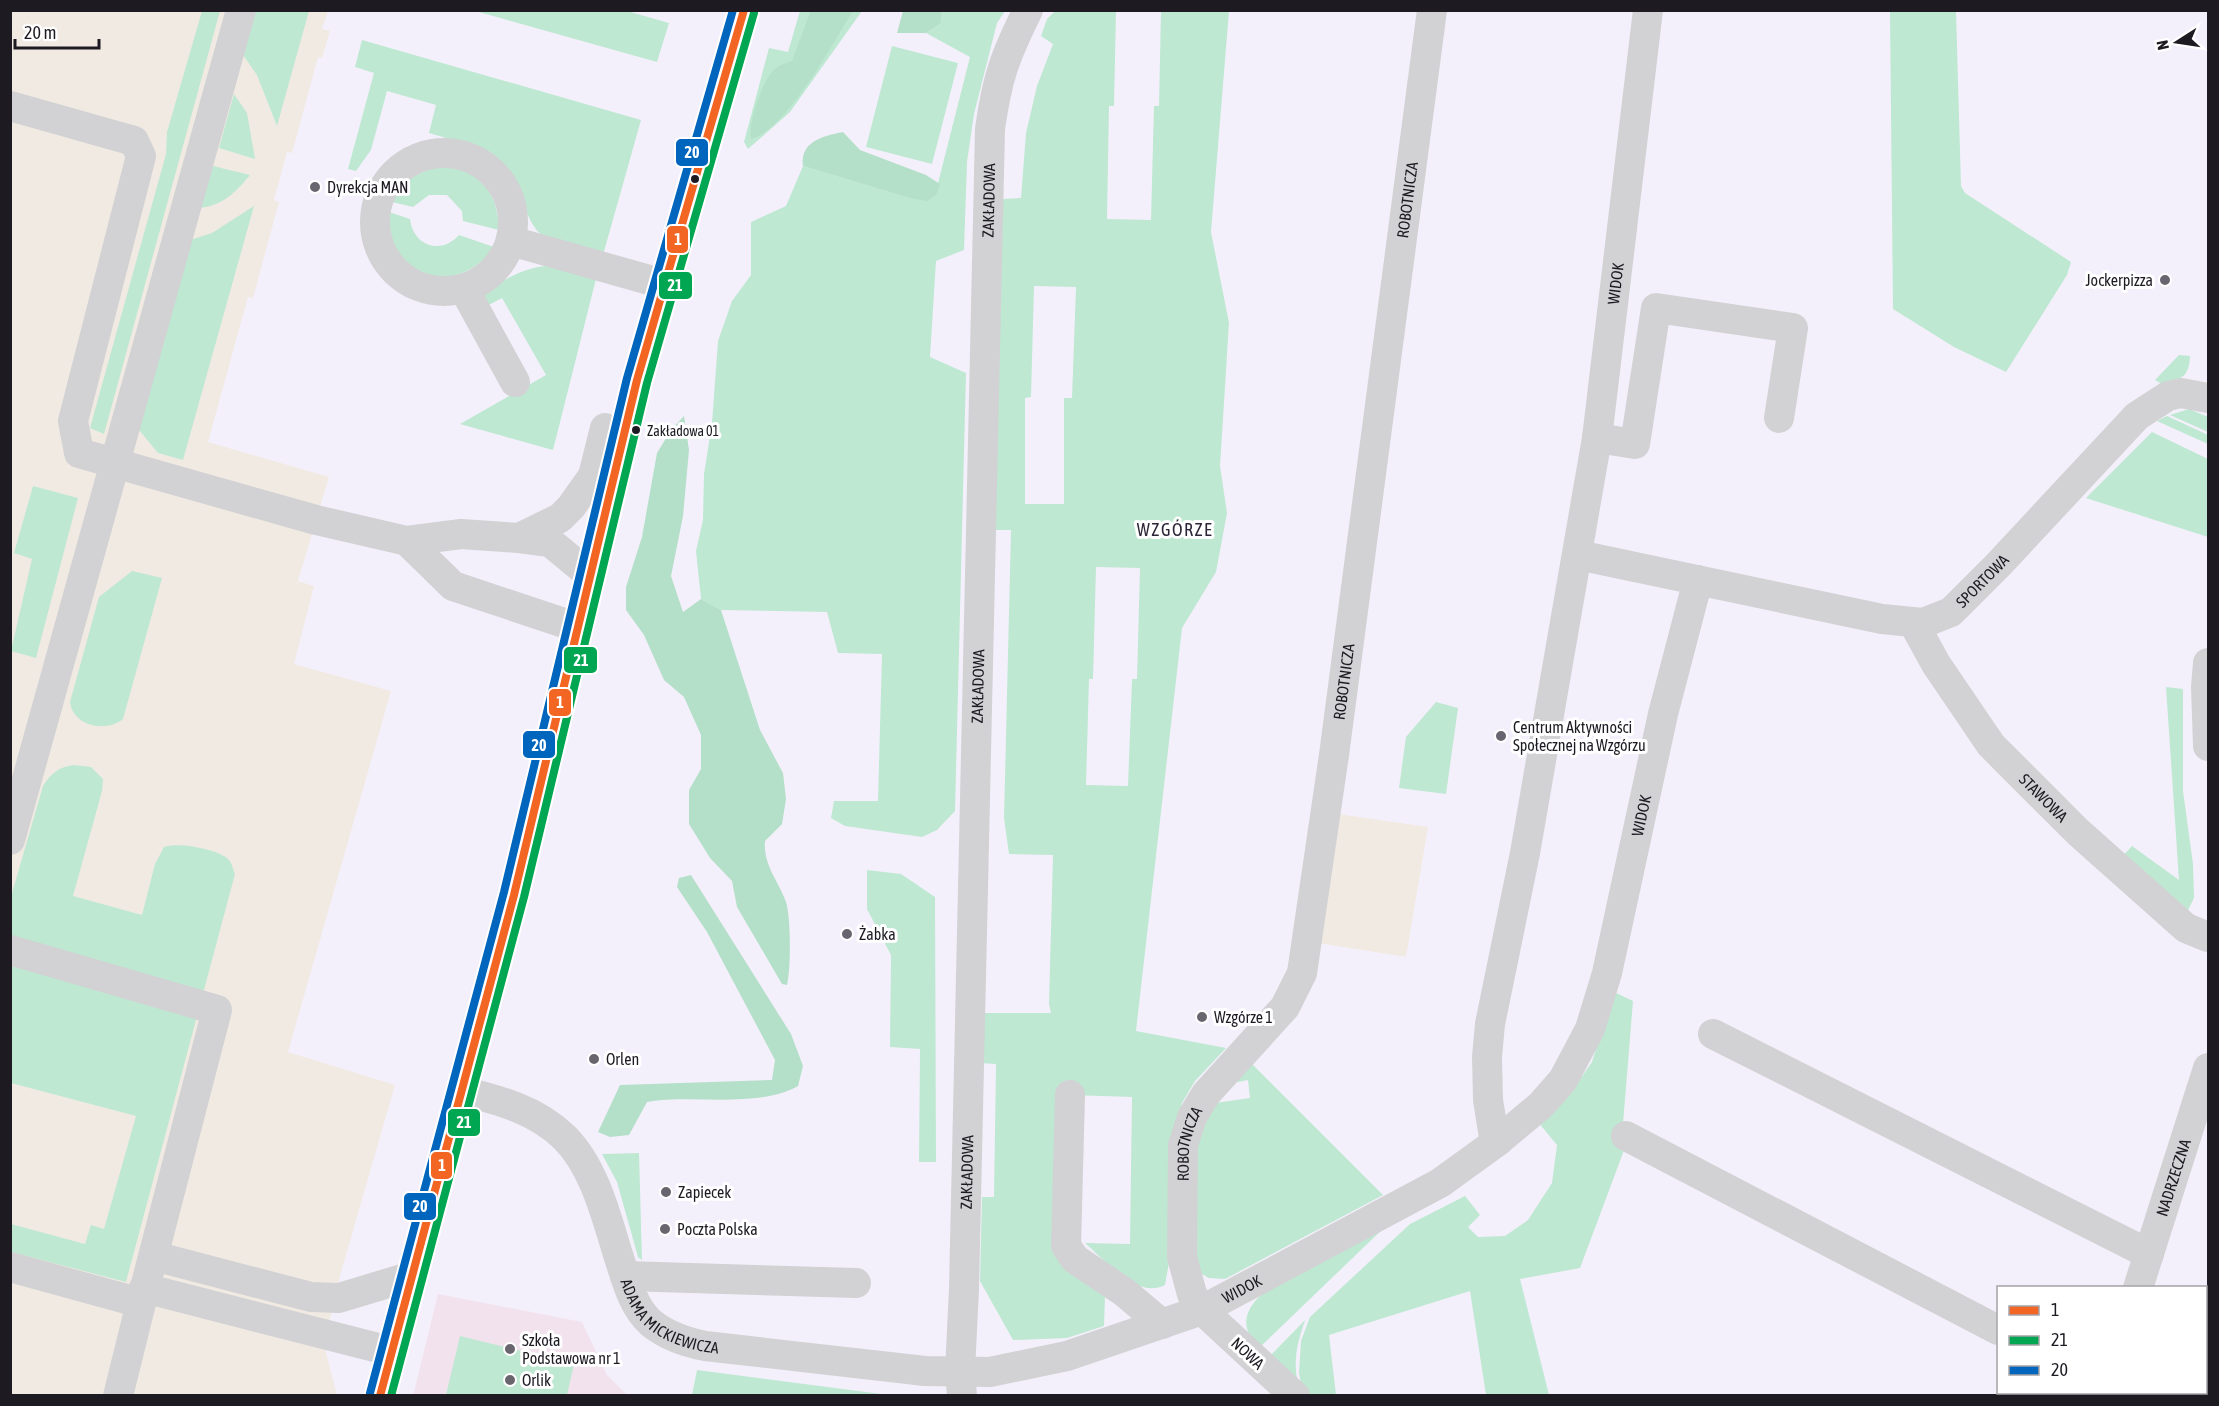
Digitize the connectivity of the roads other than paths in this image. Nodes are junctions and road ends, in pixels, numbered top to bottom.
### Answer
1 (241, 10) edge
2 (744, 10) edge
3 (1028, 10) edge
4 (1432, 10) edge
5 (1648, 10) edge
6 (10, 106) edge
7 (511, 242) junction
8 (667, 285) junction
9 (464, 289) junction
10 (1614, 301) junction
11 (1656, 308) junction
12 (637, 380) junction
13 (515, 382) dead end
14 (2208, 398) edge
15 (1779, 418) dead end
16 (1597, 438) junction
17 (114, 465) junction
18 (519, 538) junction
19 (407, 541) junction
20 (1578, 555) junction
21 (591, 576) junction
22 (1698, 580) junction
23 (1914, 624) junction
24 (579, 628) junction
25 (2208, 663) edge
26 (2208, 746) edge
27 (10, 840) edge
28 (2208, 937) edge
29 (10, 950) edge
30 (1713, 1034) dead end
31 (2208, 1068) edge
32 (462, 1092) junction
33 (1070, 1095) dead end
34 (1626, 1136) dead end
35 (1498, 1141) junction
36 (2149, 1254) junction
37 (154, 1256) junction
38 (10, 1267) edge
39 (412, 1276) junction
40 (625, 1276) junction
41 (856, 1283) dead end
42 (2138, 1286) edge
43 (143, 1295) junction
44 (1202, 1310) junction
45 (1162, 1324) junction
46 (1997, 1329) edge
47 (390, 1351) junction
48 (961, 1383) edge
49 (995, 1384) edge
50 (117, 1395) edge
51 (380, 1395) edge
52 (1295, 1395) edge

1 - 17 street
2 - 8 street
3 - 48 street, ZAKŁADOWA
4 - 44 street, ROBOTNICZA
5 - 10 street, WIDOK
6 - 17 street
7 - 8 street
7 - 9 street
7 - 9 street
8 - 12 street
9 - 13 street
10 - 11 street
10 - 16 street, WIDOK
11 - 15 street
11 - 16 street
12 - 18 street
12 - 21 street
14 - 23 street, SPORTOWA
16 - 20 street, WIDOK
17 - 19 street
17 - 27 street
18 - 19 street
18 - 21 street
19 - 24 street
20 - 22 street
20 - 35 street, WIDOK
21 - 24 street
22 - 23 street, SPORTOWA
22 - 35 street, WIDOK
23 - 28 street, STAWOWA
24 - 32 street
25 - 26 street
29 - 37 street
30 - 36 street
31 - 36 street, NADRZECZNA
32 - 39 street
32 - 40 street, ADAMA MICKIEWICZA
33 - 45 street
34 - 46 street
35 - 44 street, WIDOK
36 - 42 street, NADRZECZNA
37 - 39 street
37 - 43 street
38 - 43 street
39 - 47 street
40 - 41 street
40 - 48 street, ADAMA MICKIEWICZA
43 - 47 street
43 - 50 street
44 - 45 street, WIDOK
44 - 52 street, NOWA
45 - 49 street, WIDOK
47 - 51 street
48 - 49 street, WIDOK

